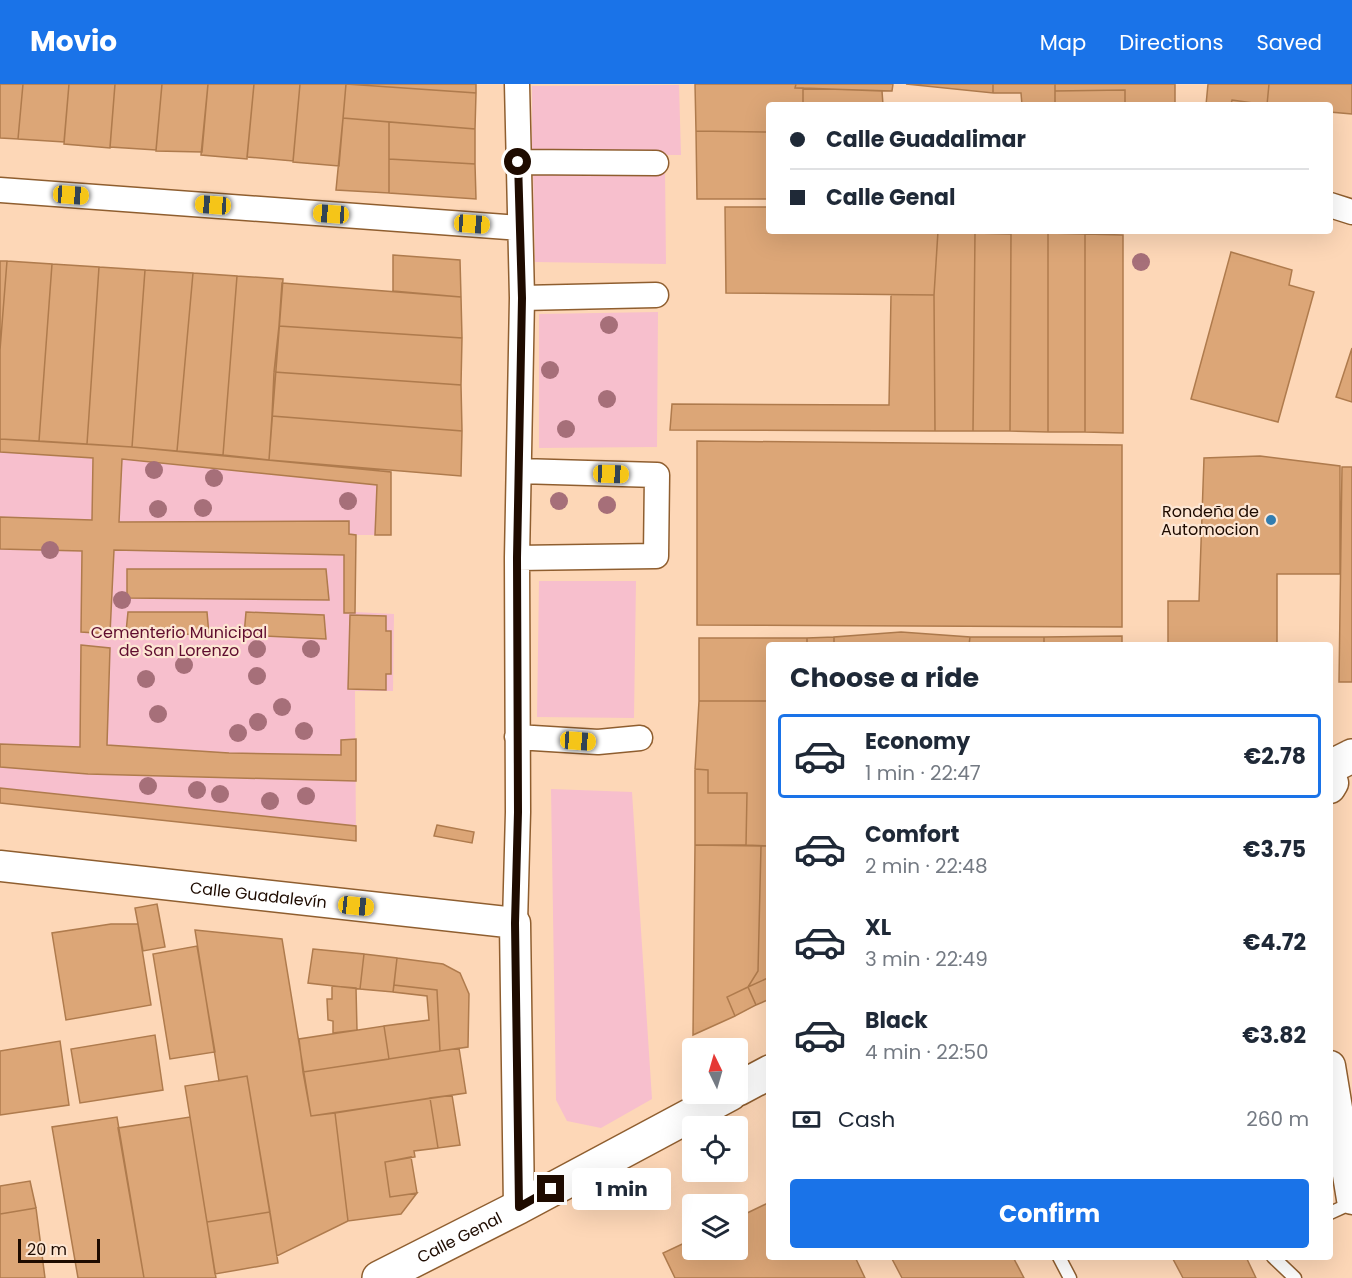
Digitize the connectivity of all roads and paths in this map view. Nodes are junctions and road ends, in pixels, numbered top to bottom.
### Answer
1 (517, 84) edge
2 (518, 162) junction
3 (656, 163) dead end
4 (0, 190) edge
5 (1333, 206) edge
6 (1352, 212) edge
7 (520, 228) junction
8 (656, 295) dead end
9 (522, 298) junction
10 (519, 471) junction
11 (517, 558) junction
12 (517, 737) junction
13 (640, 738) dead end
14 (1352, 744) edge
15 (1352, 756) edge
16 (1335, 775) edge
17 (0, 866) edge
18 (515, 923) junction
19 (766, 1074) edge
20 (1333, 1077) edge
21 (748, 1084) edge
22 (711, 1104) edge
23 (1346, 1127) edge
24 (1352, 1201) edge
25 (519, 1207) junction
26 (1333, 1211) edge
27 (1061, 1260) edge
28 (1276, 1260) edge
29 (379, 1278) edge
30 (1070, 1278) edge
31 (1295, 1278) edge

1 - 2 street
2 - 3 street
2 - 7 street
4 - 7 street
5 - 6 street
7 - 9 street
8 - 9 street
9 - 10 street
10 - 11 street
10 - 11 street
11 - 12 street
12 - 13 street
12 - 18 street
14 - 16 main road
15 - 16 main road
17 - 18 street, Calle Guadalevín
18 - 25 street
19 - 21 main road
20 - 23 street
22 - 25 main road, Calle Genal
23 - 24 street
24 - 26 lane
25 - 29 main road, Calle Genal
27 - 30 lane
28 - 31 lane

